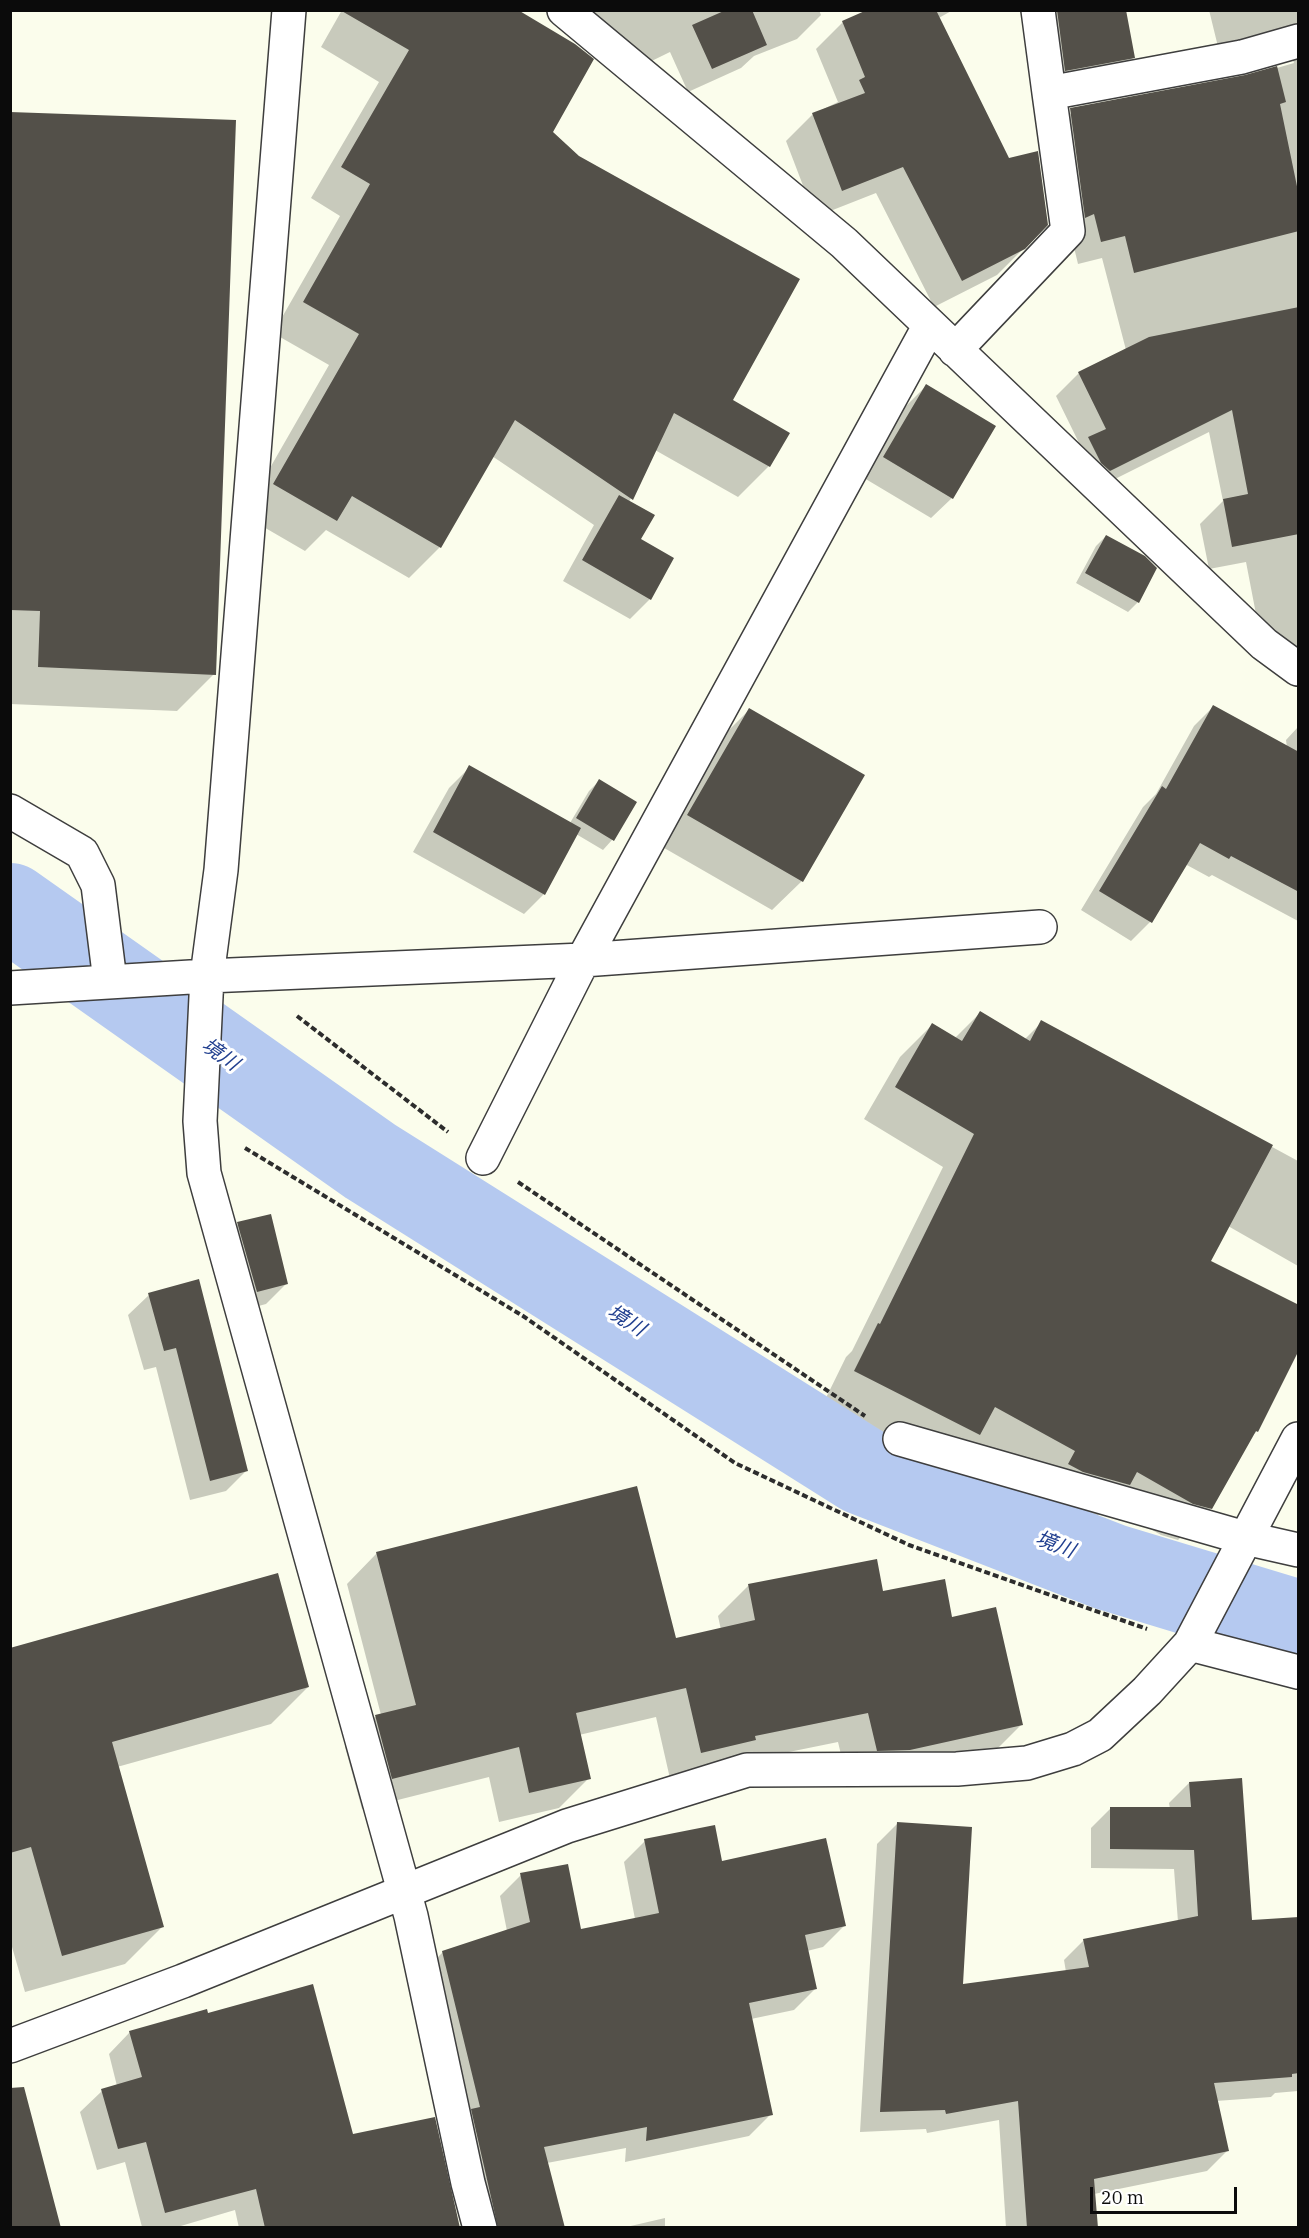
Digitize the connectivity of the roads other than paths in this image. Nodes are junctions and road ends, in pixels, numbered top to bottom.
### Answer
1 (289, 10) edge
2 (564, 10) edge
3 (1038, 10) edge
4 (1299, 41) edge
5 (1049, 93) junction
6 (930, 325) junction
7 (956, 350) junction
8 (1299, 669) edge
9 (10, 811) edge
10 (1040, 927) dead end
11 (583, 960) junction
12 (223, 976) junction
13 (110, 981) junction
14 (13, 987) edge
15 (483, 1158) road end
16 (900, 1439) road end
17 (1299, 1439) edge
18 (1240, 1548) junction
19 (1299, 1550) edge
20 (1190, 1644) junction
21 (1299, 1672) edge
22 (404, 1893) junction
23 (10, 2046) edge
24 (480, 2228) edge

1 - 12 street
2 - 6 street
3 - 5 street
4 - 5 street
5 - 7 street
6 - 7 street
6 - 11 street
7 - 8 street
9 - 13 street
10 - 11 street
11 - 12 street
11 - 15 street
12 - 13 street
12 - 22 street
13 - 14 street
16 - 18 street
17 - 18 street
18 - 19 street
18 - 20 street
20 - 21 street
20 - 22 street
22 - 23 street
22 - 24 street

